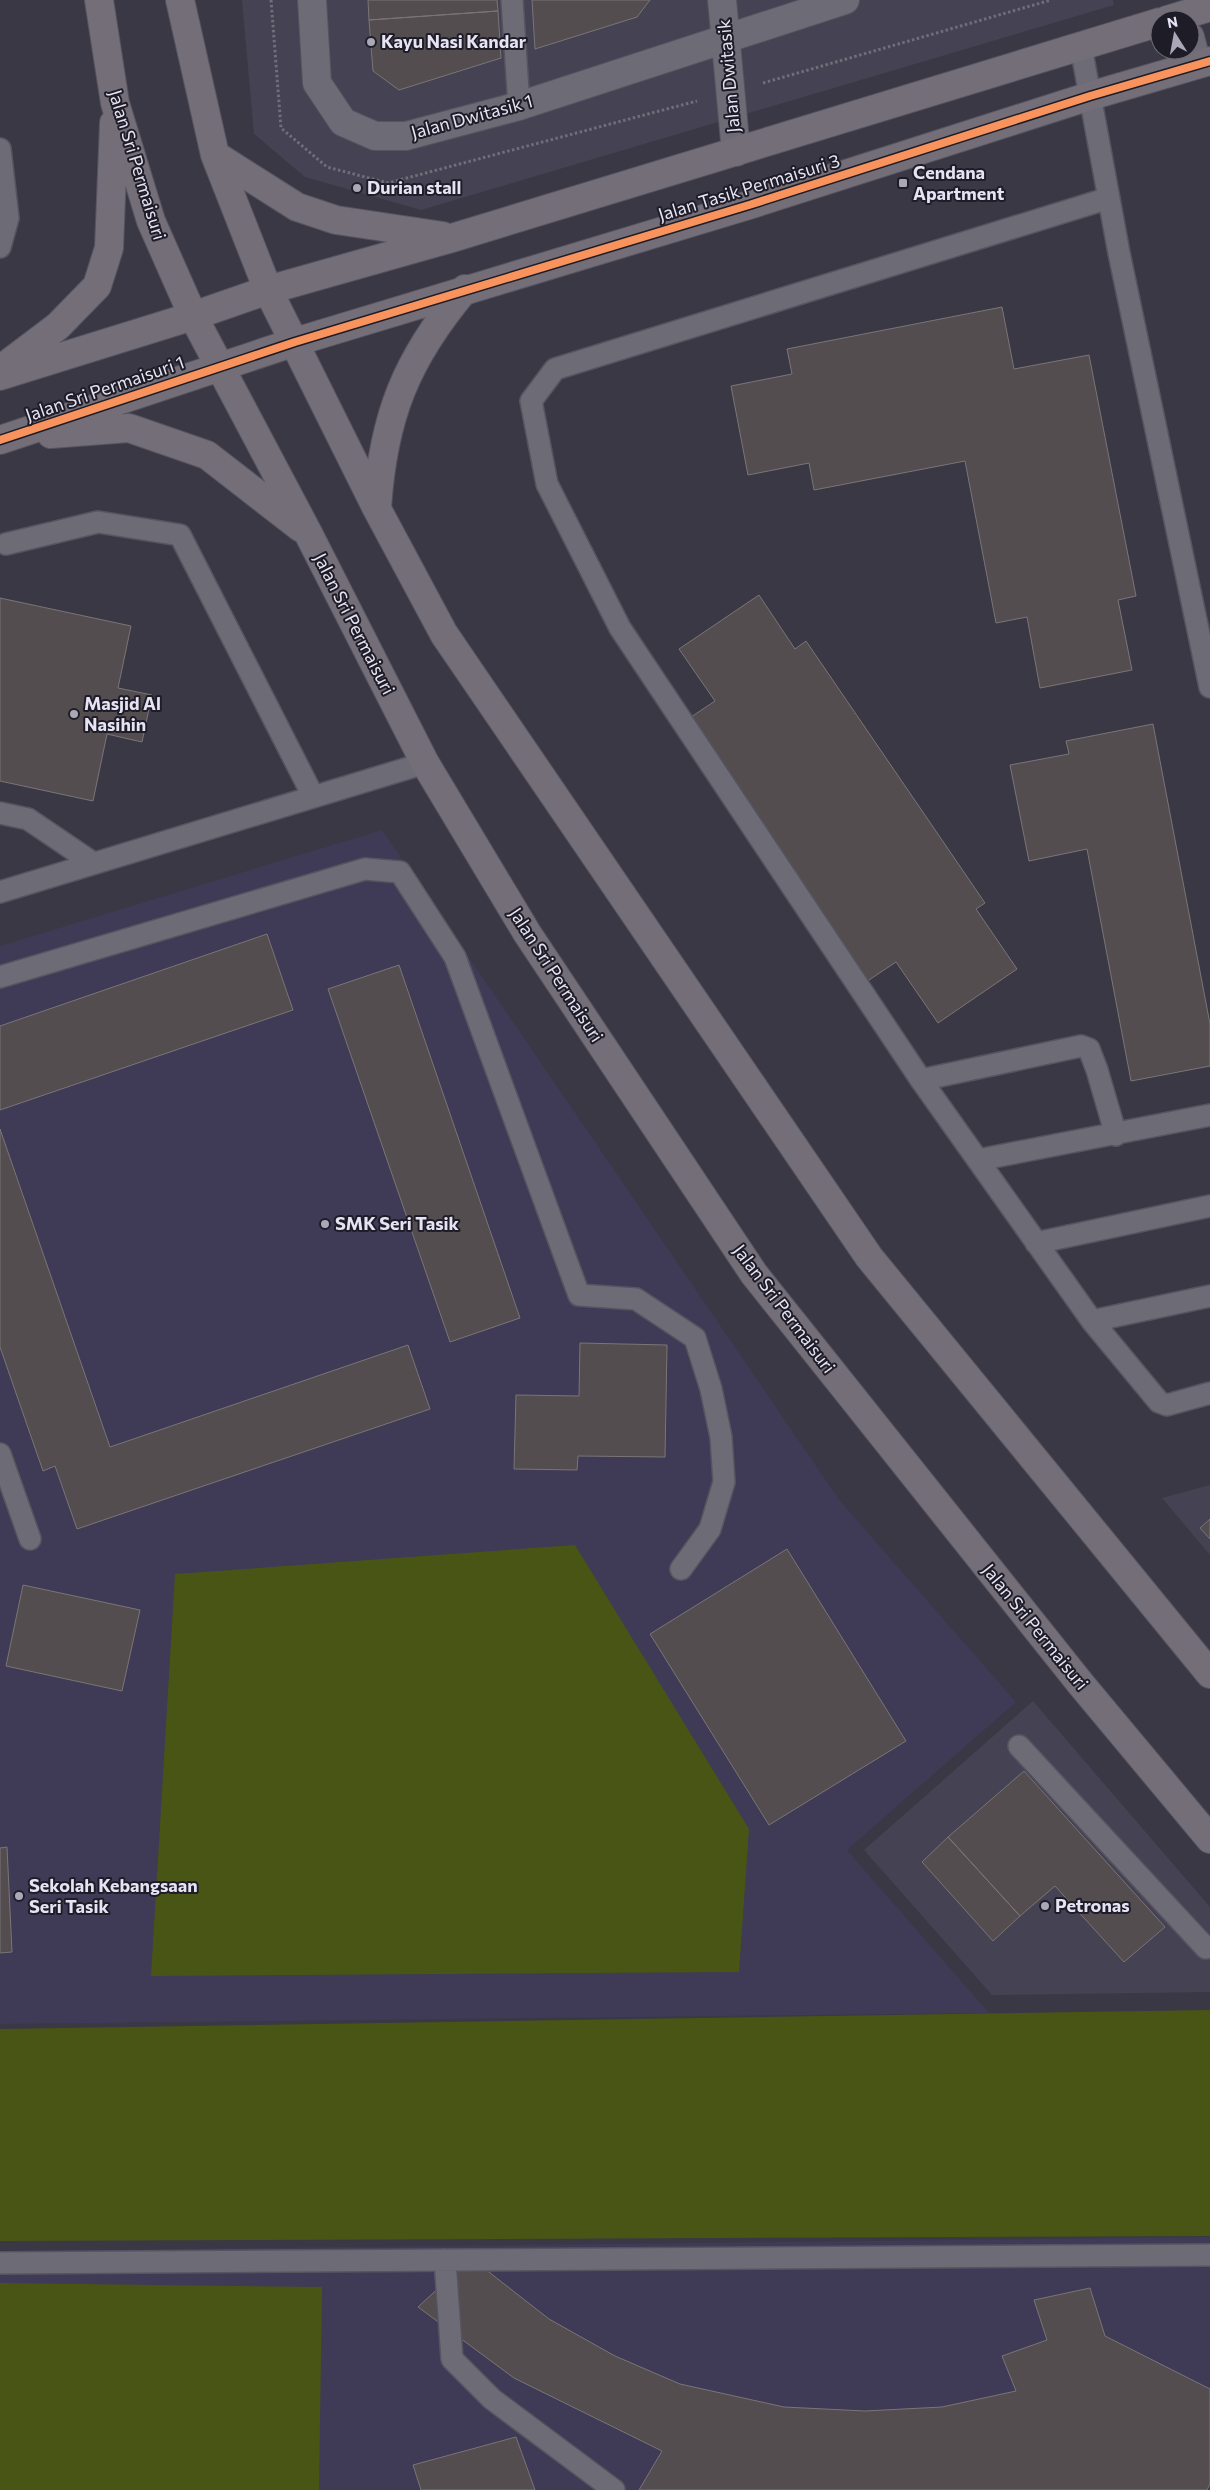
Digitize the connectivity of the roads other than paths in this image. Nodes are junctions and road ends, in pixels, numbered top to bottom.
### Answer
1 (99, 0) edge
2 (180, 0) edge
3 (312, 0) edge
4 (512, 0) edge
5 (722, 0) edge
6 (845, 0) edge
7 (1150, 27) edge
8 (725, 38) junction
9 (1081, 47) junction
10 (1203, 63) edge
11 (1090, 96) junction
12 (115, 103) junction
13 (520, 106) junction
14 (0, 149) edge
15 (736, 152) junction
16 (215, 155) junction
17 (1109, 198) junction
18 (452, 238) junction
19 (0, 246) edge
20 (465, 289) junction
21 (268, 290) junction
22 (192, 316) junction
23 (296, 342) junction
24 (220, 366) junction
25 (0, 370) edge
26 (0, 376) edge
27 (4, 439) edge
28 (377, 510) junction
29 (308, 533) junction
30 (6, 544) dead end
31 (1210, 687) edge
32 (425, 763) junction
33 (313, 796) junction
34 (0, 813) edge
35 (94, 863) junction
36 (0, 892) edge
37 (0, 977) edge
38 (921, 1080) junction
39 (1210, 1115) edge
40 (1116, 1135) junction
41 (978, 1160) junction
42 (1210, 1206) edge
43 (1036, 1243) junction
44 (1210, 1296) edge
45 (1092, 1322) junction
46 (1210, 1393) edge
47 (0, 1454) edge
48 (30, 1539) dead end
49 (681, 1569) dead end
50 (1210, 1674) edge
51 (1019, 1746) dead end
52 (1210, 1839) edge
53 (1206, 1948) dead end
54 (1210, 2255) edge
55 (445, 2260) junction
56 (0, 2263) edge
57 (614, 2490) edge

1 - 12 main road, Jalan Sri Permaisuri
2 - 16 main road
3 - 13 street, Jalan Dwitasik 1
4 - 13 lane
5 - 8 street, Jalan Dwitasik
6 - 8 street, Jalan Dwitasik 1
7 - 9 main road
8 - 13 street, Jalan Dwitasik 1
8 - 15 street, Jalan Dwitasik
9 - 11 lane
9 - 15 main road
10 - 11 main road, Jalan Tasik Permaisuri 3
11 - 17 lane
11 - 20 main road, Jalan Tasik Permaisuri 3
12 - 22 main road, Jalan Sri Permaisuri
12 - 25 main road
14 - 19 lane
15 - 18 main road
16 - 18 main road
16 - 21 main road
17 - 31 lane
17 - 38 lane
18 - 21 main road
20 - 23 main road, Jalan Tasik Permaisuri 3
20 - 28 main road
21 - 22 main road
21 - 23 main road
22 - 24 main road, Jalan Sri Permaisuri
22 - 26 main road
23 - 24 main road, Jalan Sri Permaisuri 1
23 - 28 main road
24 - 27 main road, Jalan Sri Permaisuri 1
24 - 29 main road, Jalan Sri Permaisuri
27 - 29 main road
28 - 50 main road
29 - 32 main road, Jalan Sri Permaisuri
30 - 33 lane
32 - 33 lane
32 - 52 main road, Jalan Sri Permaisuri
33 - 35 lane
34 - 35 lane
35 - 36 lane
37 - 49 lane
38 - 40 lane
38 - 41 lane
39 - 40 lane
40 - 41 lane
41 - 43 lane
42 - 43 lane
43 - 45 lane
44 - 45 lane
45 - 46 lane
47 - 48 lane
51 - 53 lane
54 - 55 lane
55 - 56 lane
55 - 57 lane

